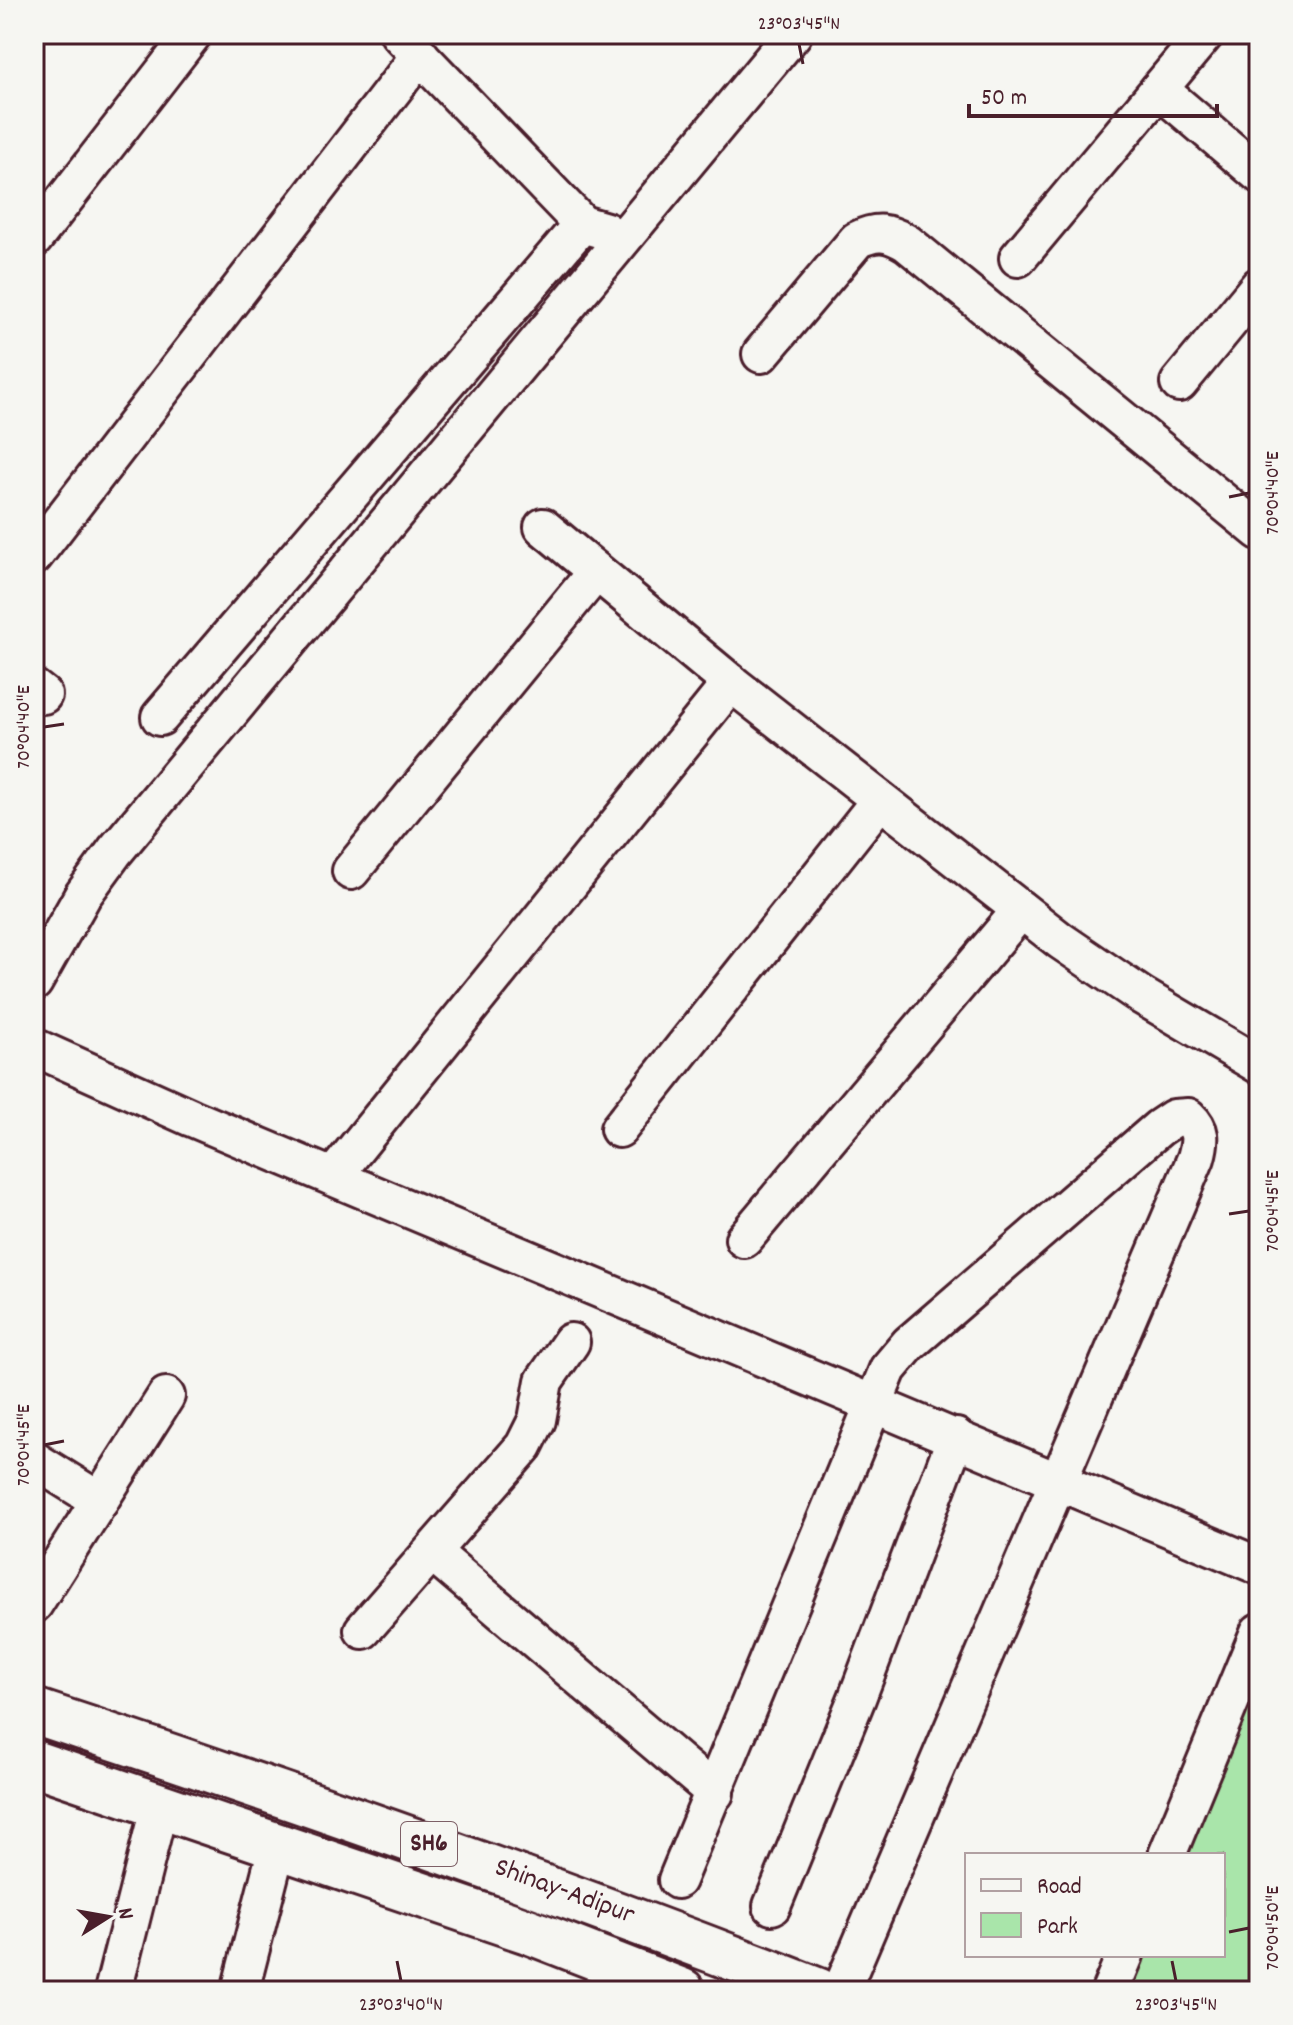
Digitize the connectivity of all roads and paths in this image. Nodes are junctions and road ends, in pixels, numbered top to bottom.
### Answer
1 (193, 34) edge
2 (793, 34) edge
3 (1200, 36) edge
4 (409, 44) edge
5 (1159, 89) junction
6 (1259, 174) edge
7 (582, 224) junction
8 (626, 237) junction
9 (34, 239) edge
10 (1018, 258) dead end
11 (1259, 286) edge
12 (761, 354) dead end
13 (1179, 383) dead end
14 (543, 527) dead end
15 (1259, 531) edge
16 (34, 556) edge
17 (596, 572) junction
18 (731, 683) junction
19 (160, 717) dead end
20 (880, 800) junction
21 (351, 871) dead end
22 (1021, 910) junction
23 (34, 982) edge
24 (34, 1047) edge
25 (1259, 1065) edge
26 (619, 1129) dead end
27 (333, 1177) junction
28 (744, 1239) dead end
29 (571, 1342) dead end
30 (166, 1396) dead end
31 (872, 1401) junction
32 (956, 1437) junction
33 (34, 1460) edge
34 (1059, 1481) junction
35 (100, 1501) junction
36 (432, 1552) junction
37 (1259, 1566) edge
38 (34, 1604) edge
39 (363, 1630) dead end
40 (1259, 1632) edge
41 (34, 1711) edge
42 (34, 1763) edge
43 (715, 1793) junction
44 (160, 1804) junction
45 (278, 1843) junction
46 (1168, 1853) edge
47 (677, 1880) dead end
48 (772, 1906) dead end
49 (1124, 1957) edge
50 (113, 1991) edge
51 (240, 1991) edge
52 (682, 1991) edge
53 (819, 1991) edge
54 (841, 1991) edge
55 (1110, 1991) edge

1 - 9 street
2 - 8 street
3 - 5 street
4 - 7 street
4 - 16 street
5 - 6 street
5 - 10 street
7 - 8 street
7 - 19 street
8 - 23 street
11 - 13 street
12 - 15 street
14 - 17 street
17 - 18 street
17 - 21 street
18 - 20 street
18 - 27 street
20 - 22 street
20 - 26 street
22 - 25 street
22 - 28 street
24 - 27 street
27 - 31 street
29 - 36 street
30 - 35 street
31 - 32 street
31 - 34 street
31 - 43 street
32 - 34 street
32 - 48 street
33 - 35 street
34 - 37 street
34 - 54 street
35 - 38 street
36 - 39 street
36 - 43 street
40 - 46 street
41 - 53 main road, Shinay-Adipur / SH6
42 - 44 main road, Shinay-Adipur / SH6
43 - 47 street
44 - 45 main road, Shinay-Adipur / SH6
44 - 50 street
45 - 51 street
45 - 52 main road, Shinay-Adipur / SH6
49 - 55 street

